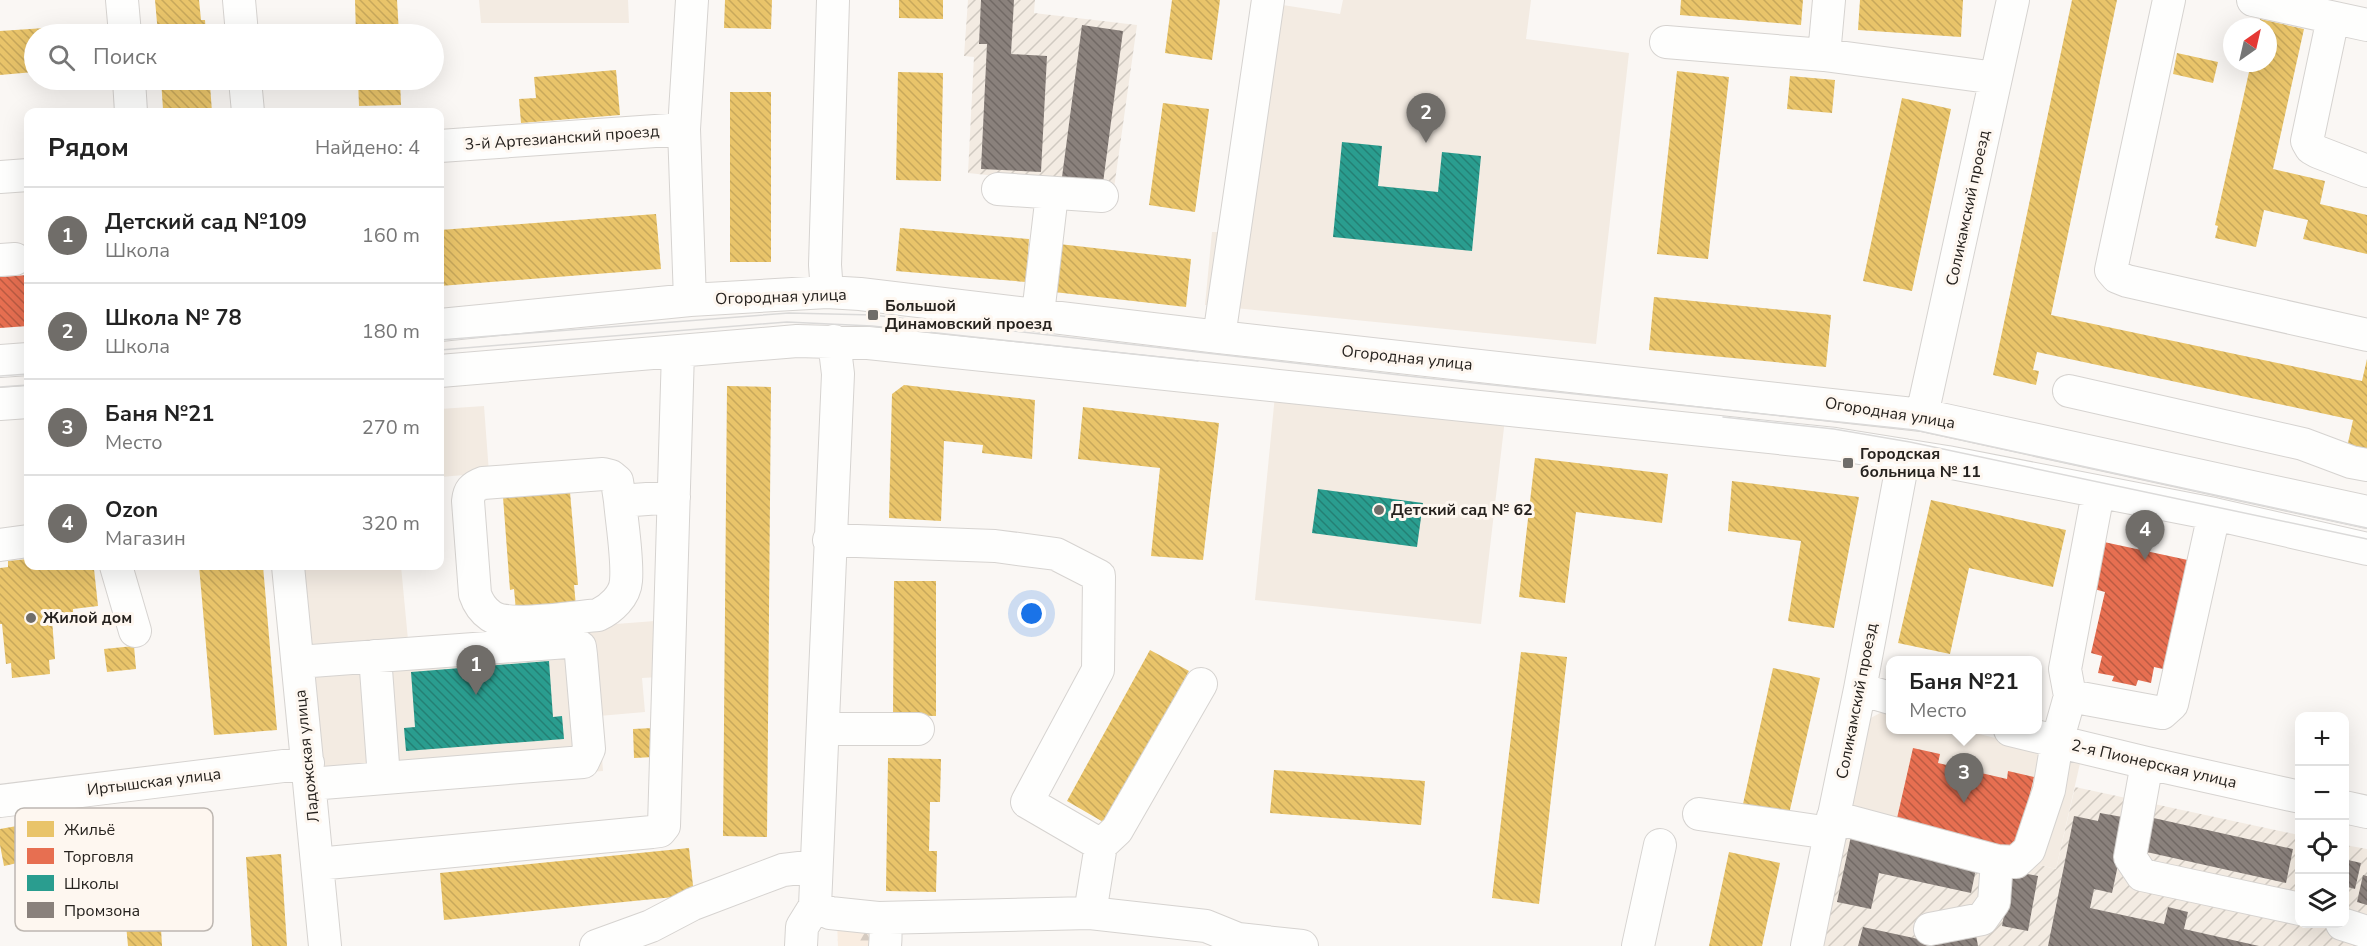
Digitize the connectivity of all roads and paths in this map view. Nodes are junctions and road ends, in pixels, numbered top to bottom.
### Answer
1 (122, 0) edge
2 (239, 0) edge
3 (692, 0) edge
4 (833, 0) edge
5 (1268, 0) edge
6 (1829, 0) edge
7 (2013, 0) edge
8 (2169, 0) edge
9 (2253, 0) edge
10 (2333, 18) junction
11 (124, 24) edge
12 (241, 24) edge
13 (2367, 25) edge
14 (1666, 42) dead end
15 (1824, 55) junction
16 (1996, 78) junction
17 (130, 90) edge
18 (246, 90) edge
19 (131, 108) edge
20 (248, 108) edge
21 (684, 129) junction
22 (444, 146) edge
23 (2367, 171) edge
24 (24, 175) edge
25 (0, 177) edge
26 (998, 189) dead end
27 (1052, 194) junction
28 (1102, 196) dead end
29 (827, 292) junction
30 (690, 300) junction
31 (1038, 314) junction
32 (444, 325) edge
33 (2367, 335) edge
34 (1219, 337) junction
35 (834, 341) junction
36 (678, 351) junction
37 (24, 359) edge
38 (0, 361) edge
39 (444, 371) edge
40 (2069, 392) dead end
41 (24, 402) edge
42 (0, 404) edge
43 (1922, 415) junction
44 (1904, 455) junction
45 (2367, 465) edge
46 (2098, 493) junction
47 (674, 497) junction
48 (620, 501) junction
49 (2367, 512) edge
50 (2214, 514) junction
51 (830, 540) junction
52 (24, 542) edge
53 (0, 546) edge
54 (2367, 549) edge
55 (117, 570) edge
56 (288, 570) edge
57 (135, 631) dead end
58 (375, 656) junction
59 (298, 662) junction
60 (1201, 684) dead end
61 (1860, 689) junction
62 (2070, 696) junction
63 (1886, 697) edge
64 (823, 729) junction
65 (918, 729) dead end
66 (2028, 734) edge
67 (2057, 742) junction
68 (2147, 764) junction
69 (309, 773) junction
70 (384, 778) junction
71 (2295, 796) edge
72 (0, 801) edge
73 (2349, 808) edge
74 (2367, 812) edge
75 (1699, 814) dead end
76 (1831, 825) junction
77 (1101, 845) junction
78 (1660, 845) dead end
79 (1997, 861) junction
80 (317, 864) junction
81 (816, 866) junction
82 (815, 906) junction
83 (2295, 908) edge
84 (1090, 914) junction
85 (2349, 926) edge
86 (1930, 929) dead end
87 (882, 932) edge
88 (2367, 932) edge
89 (325, 946) edge
90 (596, 946) edge
91 (801, 946) edge
92 (1302, 946) edge
93 (1638, 946) edge
94 (1807, 946) edge

1 - 11 street
2 - 12 street
3 - 21 street
4 - 29 street
5 - 34 street
6 - 15 street
7 - 16 street, Соликамский проезд
8 - 33 street
9 - 10 street
10 - 13 street
10 - 23 street
14 - 15 street
15 - 16 street
16 - 43 street, Соликамский проезд
17 - 19 street
18 - 20 street
21 - 22 street, 3-й Артезианский проезд
21 - 30 street
24 - 25 street
26 - 27 street
27 - 28 street
27 - 31 street
29 - 30 street, Огородная улица
29 - 31 street, Огородная улица
30 - 32 street, Огородная улица
31 - 34 street, Огородная улица
34 - 43 street, Огородная улица
35 - 36 street
35 - 44 street
35 - 51 street
36 - 39 street
36 - 47 street
37 - 38 street
40 - 45 street
41 - 42 street
43 - 49 street, Огородная улица
44 - 46 street
44 - 61 street, Соликамский проезд
46 - 50 street
46 - 62 street
47 - 48 street
47 - 80 street
48 - 48 street
50 - 54 street
50 - 62 street
51 - 64 street
51 - 77 street
52 - 53 street
55 - 57 street
56 - 59 street, Ладожская улица
58 - 59 street
58 - 70 street
58 - 70 street, Иртышская улица
59 - 69 street, Ладожская улица
60 - 77 street
61 - 63 street
61 - 76 street, Соликамский проезд
62 - 67 street
64 - 65 street
64 - 81 street
66 - 67 street, 2-я Пионерская улица
67 - 68 street, 2-я Пионерская улица
67 - 79 street
68 - 71 street, 2-я Пионерская улица
68 - 83 street
69 - 70 street, Иртышская улица
69 - 72 street, Иртышская улица
69 - 80 street, Ладожская улица
73 - 74 street
75 - 76 street
76 - 79 street
76 - 94 street, Соликамский проезд
77 - 84 street
78 - 93 street
79 - 86 street
80 - 89 street, Ладожская улица
81 - 82 street
81 - 90 street
82 - 87 street
82 - 91 street
84 - 87 street
84 - 92 street
85 - 88 street

